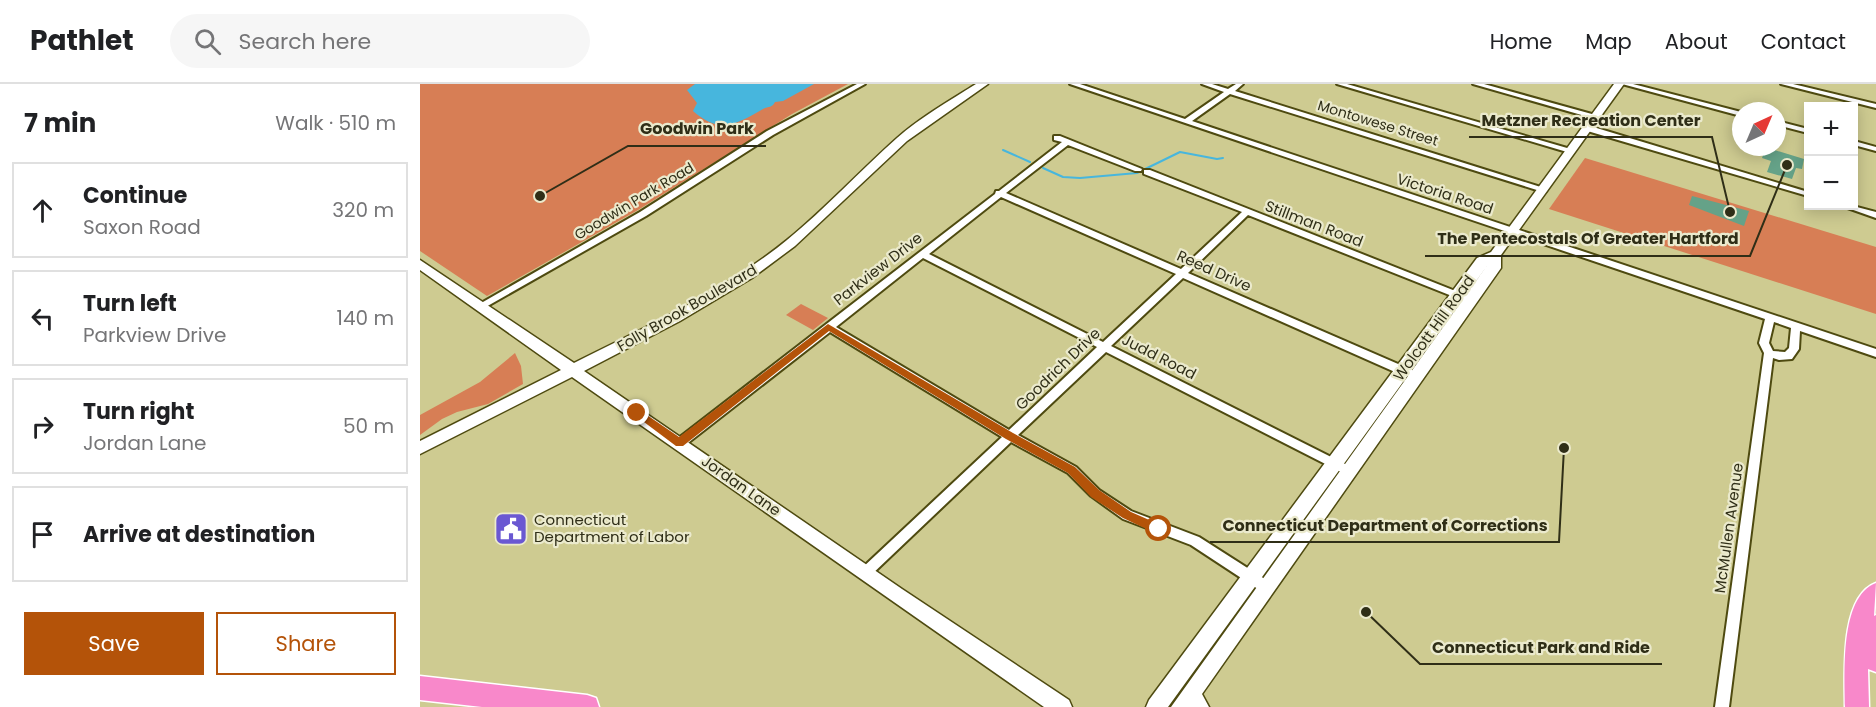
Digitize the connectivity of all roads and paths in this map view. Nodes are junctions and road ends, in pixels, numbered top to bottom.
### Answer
1 (862, 84) edge
2 (983, 84) edge
3 (1073, 84) edge
4 (1205, 84) edge
5 (1240, 84) edge
6 (1340, 84) edge
7 (1476, 84) edge
8 (1619, 84) edge
9 (1624, 84) edge
10 (1784, 84) edge
11 (1231, 92) junction
12 (1876, 106) edge
13 (1732, 112) edge
14 (1595, 116) junction
15 (1186, 122) junction
16 (1786, 125) edge
17 (1587, 128) junction
18 (1804, 130) edge
19 (1057, 138) dead end
20 (1067, 141) junction
21 (1858, 144) edge
22 (1876, 149) edge
23 (1570, 150) junction
24 (1543, 189) junction
25 (999, 193) junction
26 (1804, 193) edge
27 (1858, 209) edge
28 (1247, 212) junction
29 (1876, 214) edge
30 (1512, 231) junction
31 (922, 254) junction
32 (420, 264) edge
33 (1181, 274) junction
34 (1464, 297) junction
35 (481, 306) junction
36 (1770, 317) junction
37 (1796, 326) junction
38 (828, 327) junction
39 (1104, 346) junction
40 (1769, 353) junction
41 (1876, 353) edge
42 (574, 370) junction
43 (1409, 373) junction
44 (1010, 436) junction
45 (680, 443) junction
46 (420, 448) edge
47 (1342, 467) junction
48 (865, 573) junction
49 (1258, 582) junction
50 (1876, 592) edge
51 (1876, 626) edge
52 (1876, 661) edge
53 (420, 688) edge
54 (1190, 703) edge
55 (1057, 705) edge
56 (587, 707) edge
57 (1155, 707) edge
58 (1722, 707) edge
59 (1857, 707) edge

1 - 35 street, Goodwin Park Road
2 - 42 main road, Folly Brook Boulevard
3 - 15 street, Victoria Road
4 - 11 street, Montowese Street
5 - 11 street
6 - 23 street
7 - 14 street
8 - 14 main road, Wolcott Hill Road
9 - 13 street
10 - 12 street
11 - 15 street
11 - 24 street, Montowese Street
14 - 17 main road, Wolcott Hill Road
15 - 30 street, Victoria Road
16 - 18 street
17 - 23 main road, Wolcott Hill Road
17 - 26 street
19 - 20 street, Stillman Road
20 - 25 street, Parkview Drive
20 - 28 street, Stillman Road
21 - 22 street
23 - 24 main road, Wolcott Hill Road
24 - 30 main road, Wolcott Hill Road
25 - 31 street, Parkview Drive
25 - 33 street, Reed Drive
27 - 29 street
28 - 33 street, Goodrich Drive
28 - 34 street, Stillman Road
30 - 34 main road, Wolcott Hill Road
30 - 36 street, Victoria Road
31 - 38 street, Parkview Drive
31 - 39 street, Judd Road
32 - 35 main road, Jordan Lane
33 - 39 street, Goodrich Drive
33 - 43 street, Reed Drive
34 - 43 main road, Wolcott Hill Road
35 - 42 main road, Jordan Lane
36 - 37 street, Victoria Road
36 - 40 street, McMullen Avenue
37 - 40 street
37 - 41 street, Victoria Road
38 - 44 street
38 - 45 street, Parkview Drive
39 - 44 street, Goodrich Drive
39 - 47 street, Judd Road
40 - 58 street, McMullen Avenue
42 - 45 main road, Jordan Lane
42 - 46 main road, Folly Brook Boulevard
43 - 47 main road, Wolcott Hill Road
44 - 48 street, Goodrich Drive
44 - 49 street
45 - 48 main road, Jordan Lane
47 - 49 main road, Wolcott Hill Road
48 - 55 main road, Jordan Lane
49 - 54 main road, Wolcott Hill Road
49 - 57 main road, Wolcott Hill Road
50 - 59 highway
51 - 52 highway
53 - 56 highway

